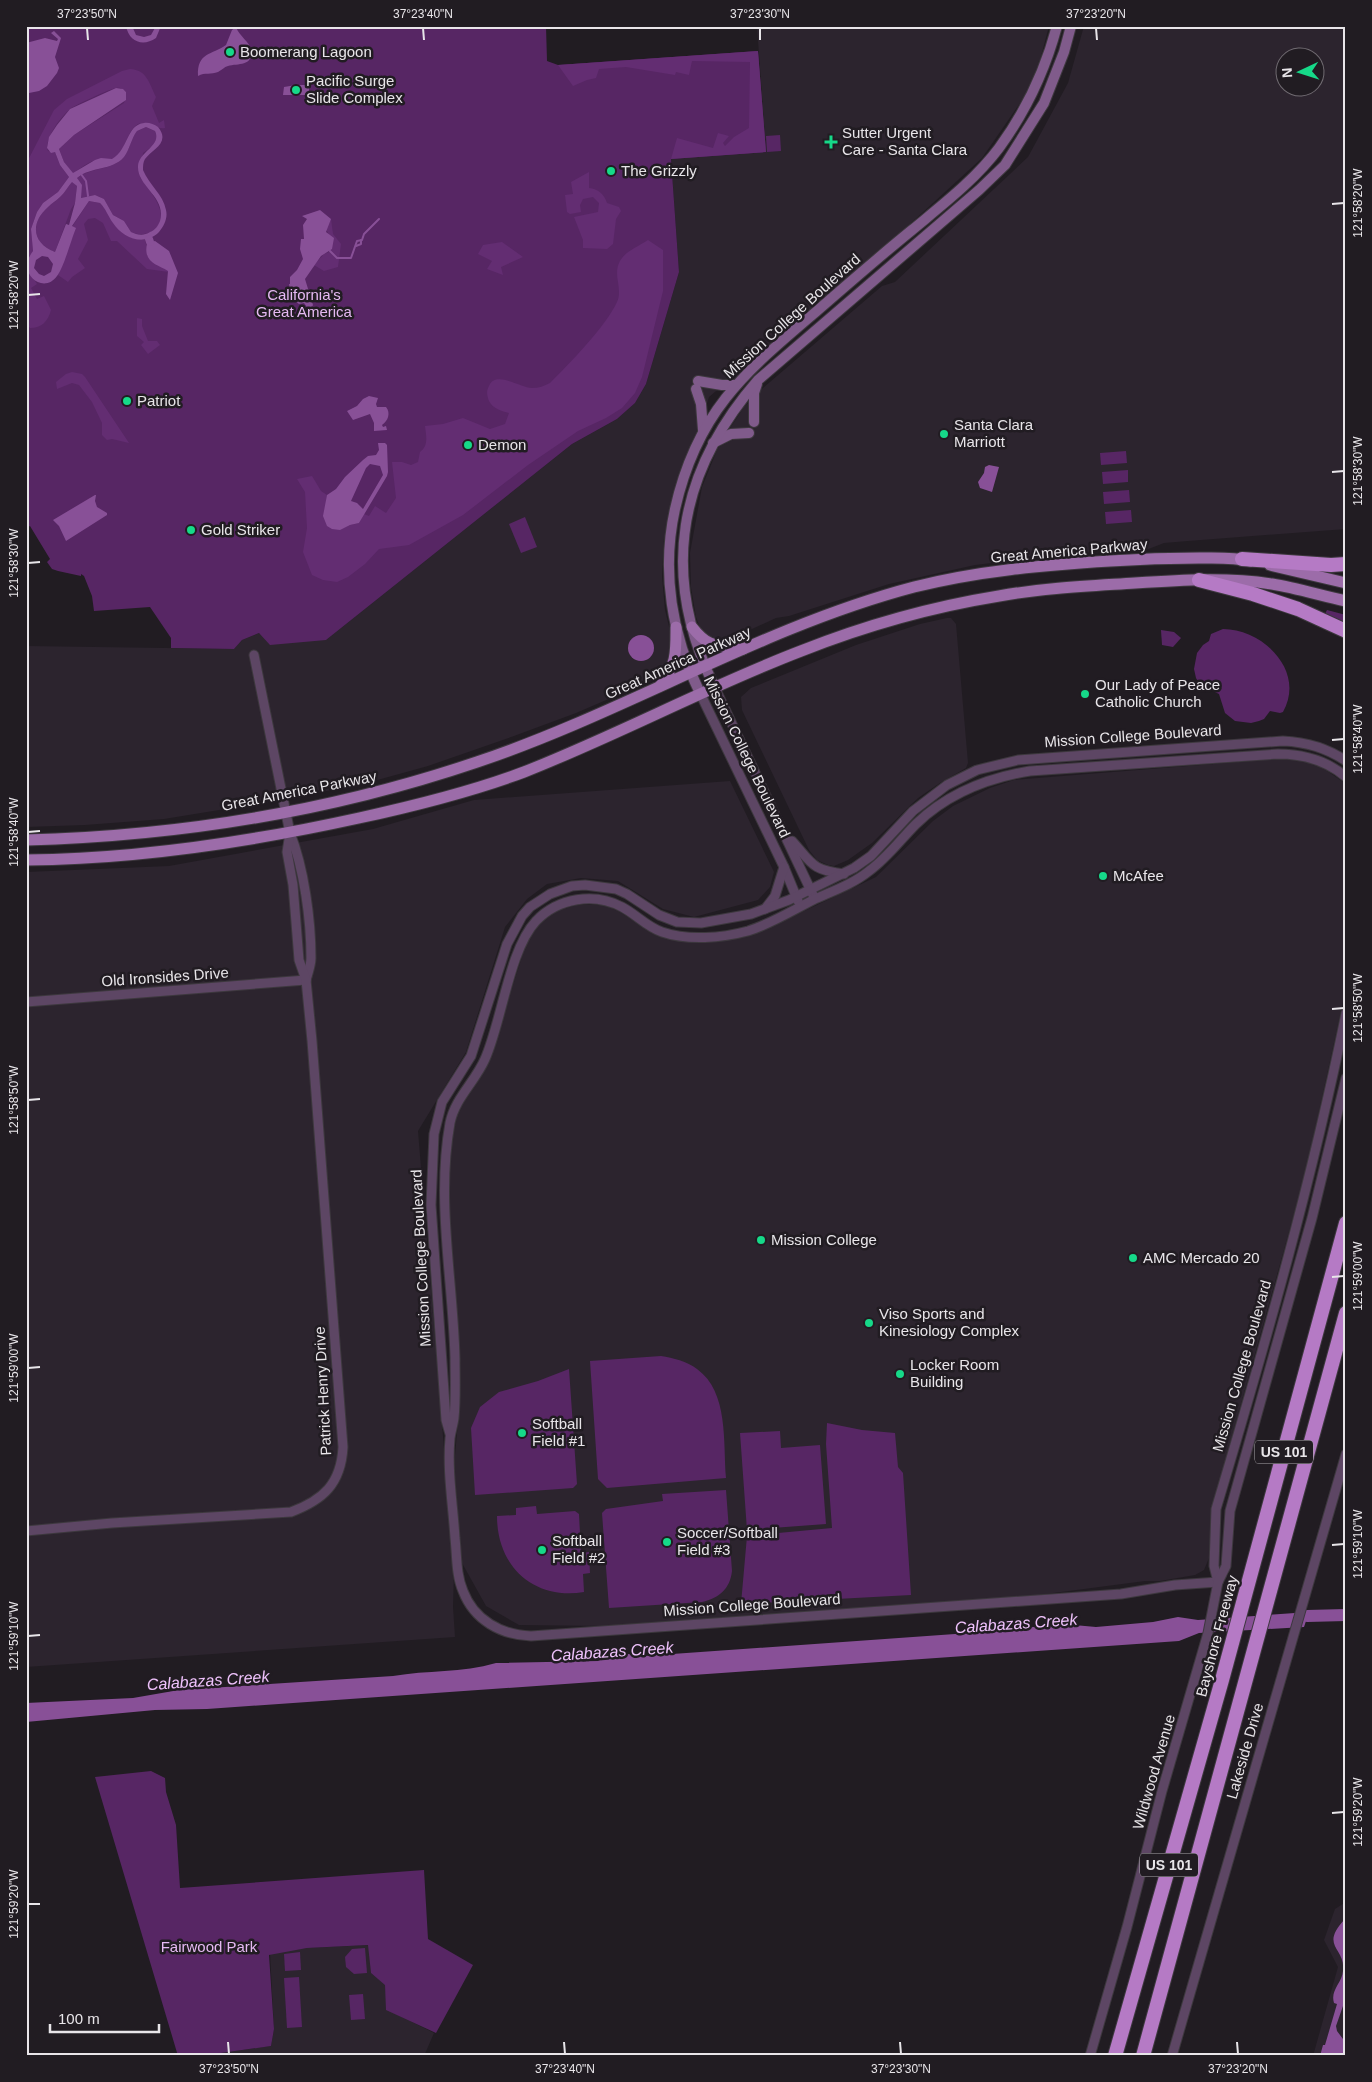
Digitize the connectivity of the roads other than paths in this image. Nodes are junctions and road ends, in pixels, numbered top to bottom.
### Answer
1 (1057, 26) edge
2 (1071, 26) edge
3 (758, 380) junction
4 (735, 385) junction
5 (754, 422) dead end
6 (703, 431) junction
7 (749, 433) dead end
8 (712, 443) junction
9 (1242, 559) junction
10 (1346, 564) edge
11 (1199, 580) junction
12 (1346, 583) edge
13 (1346, 601) edge
14 (676, 627) junction
15 (692, 628) junction
16 (1346, 631) edge
17 (743, 649) junction
18 (254, 655) dead end
19 (704, 666) junction
20 (690, 673) junction
21 (714, 686) junction
22 (658, 689) junction
23 (700, 693) junction
24 (1346, 761) edge
25 (1346, 777) edge
26 (286, 812) junction
27 (290, 833) junction
28 (785, 834) junction
29 (26, 840) edge
30 (26, 860) edge
31 (784, 867) junction
32 (844, 874) junction
33 (811, 890) junction
34 (796, 896) junction
35 (814, 900) junction
36 (800, 907) junction
37 (765, 909) junction
38 (306, 980) junction
39 (26, 1002) edge
40 (1346, 1013) edge
41 (1346, 1078) edge
42 (1346, 1223) edge
43 (1346, 1313) edge
44 (450, 1435) junction
45 (1346, 1454) edge
46 (26, 1531) edge
47 (1218, 1582) junction
48 (1090, 2056) edge
49 (1115, 2056) edge
50 (1143, 2056) edge
51 (1172, 2056) edge

1 - 4 main road, Mission College Boulevard
2 - 3 main road, Mission College Boulevard
3 - 5 main road
3 - 8 main road, Mission College Boulevard
4 - 6 main road, Mission College Boulevard
4 - 6 main road
6 - 14 main road, Mission College Boulevard
7 - 8 main road
8 - 15 main road, Mission College Boulevard
9 - 10 highway
9 - 12 main road, Great America Parkway
9 - 17 main road, Great America Parkway
11 - 13 main road
11 - 16 highway
11 - 21 main road
14 - 20 main road, Mission College Boulevard
14 - 22 main road
15 - 17 main road
15 - 19 main road, Mission College Boulevard
17 - 19 main road, Great America Parkway
18 - 26 street, Patrick Henry Drive
19 - 20 main road, Great America Parkway
19 - 21 main road, Mission College Boulevard
20 - 22 main road, Great America Parkway
20 - 23 main road, Mission College Boulevard
21 - 23 main road
21 - 28 street, Mission College Boulevard
22 - 26 main road, Great America Parkway
23 - 27 main road
23 - 31 street, Mission College Boulevard
24 - 32 street, Mission College Boulevard
25 - 35 street, Mission College Boulevard
26 - 27 street, Patrick Henry Drive
26 - 29 main road, Great America Parkway
27 - 30 main road
27 - 38 street, Patrick Henry Drive
28 - 32 street
28 - 33 street, Mission College Boulevard
31 - 34 street, Mission College Boulevard
31 - 37 street
32 - 33 street, Mission College Boulevard
33 - 34 street, Mission College Boulevard
33 - 35 street, Mission College Boulevard
34 - 36 street, Mission College Boulevard
34 - 37 street, Mission College Boulevard
35 - 36 street, Mission College Boulevard
36 - 44 street, Mission College Boulevard
37 - 44 street, Mission College Boulevard
38 - 39 street, Old Ironsides Drive
38 - 46 street, Patrick Henry Drive
40 - 47 street, Mission College Boulevard
41 - 47 street, Mission College Boulevard
42 - 49 highway, Bayshore Freeway / US 101
43 - 50 highway, US 101
44 - 47 street, Mission College Boulevard
45 - 51 street, Lakeside Drive
47 - 48 street, Wildwood Avenue

